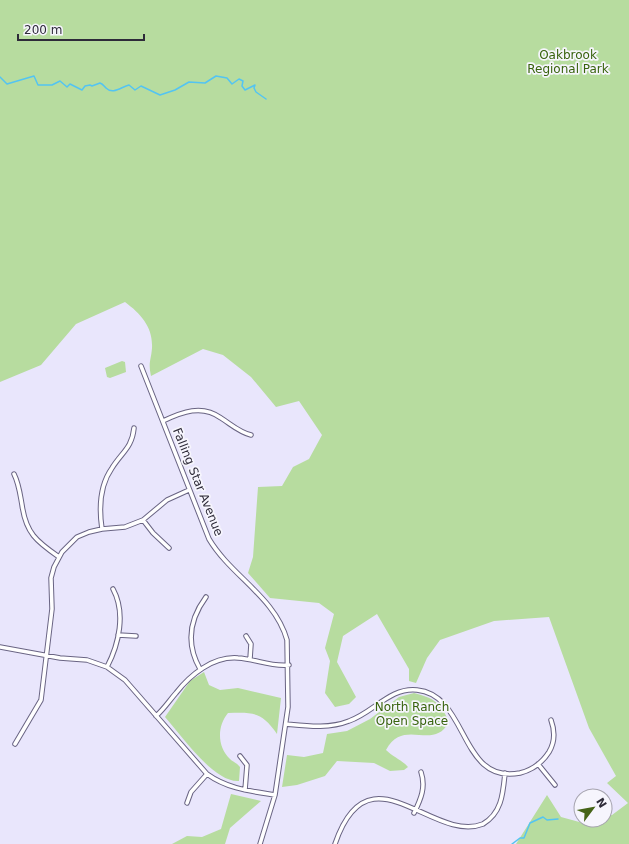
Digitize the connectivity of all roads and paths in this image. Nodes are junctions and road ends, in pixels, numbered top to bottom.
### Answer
1 (141, 366) dead end
2 (163, 421) junction
3 (134, 428) dead end
4 (251, 435) dead end
5 (14, 474) dead end
6 (189, 490) junction
7 (143, 520) junction
8 (102, 529) junction
9 (169, 548) dead end
10 (58, 557) junction
11 (113, 589) dead end
12 (206, 597) dead end
13 (118, 635) junction
14 (136, 636) dead end
15 (246, 636) dead end
16 (0, 647) edge
17 (46, 656) junction
18 (250, 659) junction
19 (289, 665) junction
20 (107, 667) junction
21 (200, 669) junction
22 (156, 716) junction
23 (551, 720) dead end
24 (286, 724) junction
25 (15, 744) dead end
26 (240, 756) dead end
27 (538, 764) junction
28 (421, 772) dead end
29 (207, 774) junction
30 (505, 774) junction
31 (555, 785) dead end
32 (245, 790) junction
33 (275, 795) junction
34 (187, 803) dead end
35 (414, 813) junction
36 (444, 827) dead end
37 (458, 830) dead end
38 (260, 844) edge
39 (335, 844) edge

1 - 2 street, Falling Star Avenue
2 - 4 street
2 - 6 street, Falling Star Avenue
3 - 8 street
5 - 10 street
6 - 7 street
6 - 19 street, Falling Star Avenue
7 - 8 street
7 - 9 street
8 - 10 street
10 - 17 street
11 - 13 street
12 - 21 street
13 - 14 street
13 - 20 street
15 - 18 street
16 - 17 street
17 - 20 street
17 - 25 street
18 - 19 street
18 - 21 street
19 - 24 street, Falling Star Avenue
20 - 22 street
21 - 22 street
22 - 29 street
23 - 27 street
24 - 30 street
24 - 33 street, Falling Star Avenue
26 - 32 street
27 - 30 street
27 - 31 street
28 - 35 street
29 - 32 street
29 - 34 street
30 - 37 street
32 - 33 street
33 - 38 street, Falling Star Avenue
35 - 36 street
35 - 39 street

